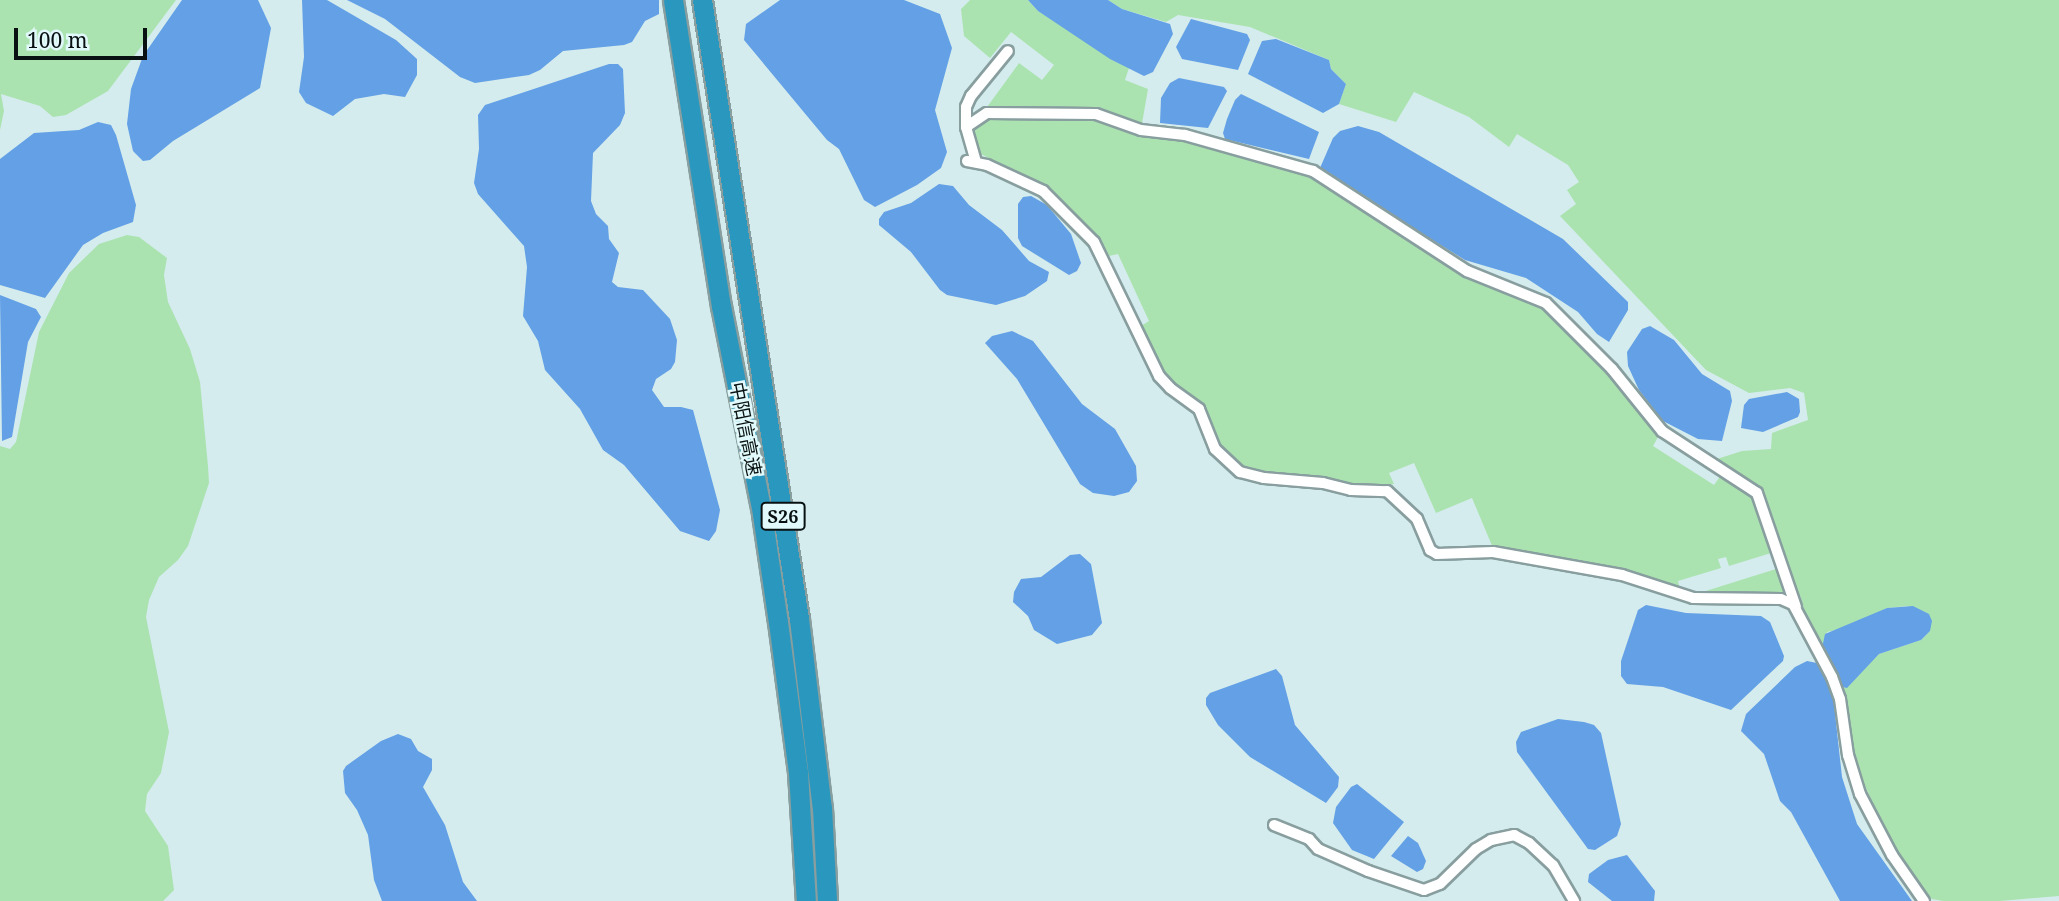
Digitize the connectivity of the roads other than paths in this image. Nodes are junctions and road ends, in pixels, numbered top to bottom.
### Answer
1 (673, 0) edge
2 (702, 0) edge
3 (1009, 51) dead end
4 (966, 127) junction
5 (1796, 607) junction
6 (1274, 825) dead end
7 (806, 901) edge
8 (827, 901) edge
9 (1574, 901) edge
10 (1924, 901) edge

1 - 7 highway, 中阳信高速 / S26
2 - 8 highway, 中阳信高速 / S26
3 - 4 street
4 - 5 street
4 - 5 street
5 - 10 street
6 - 9 street

